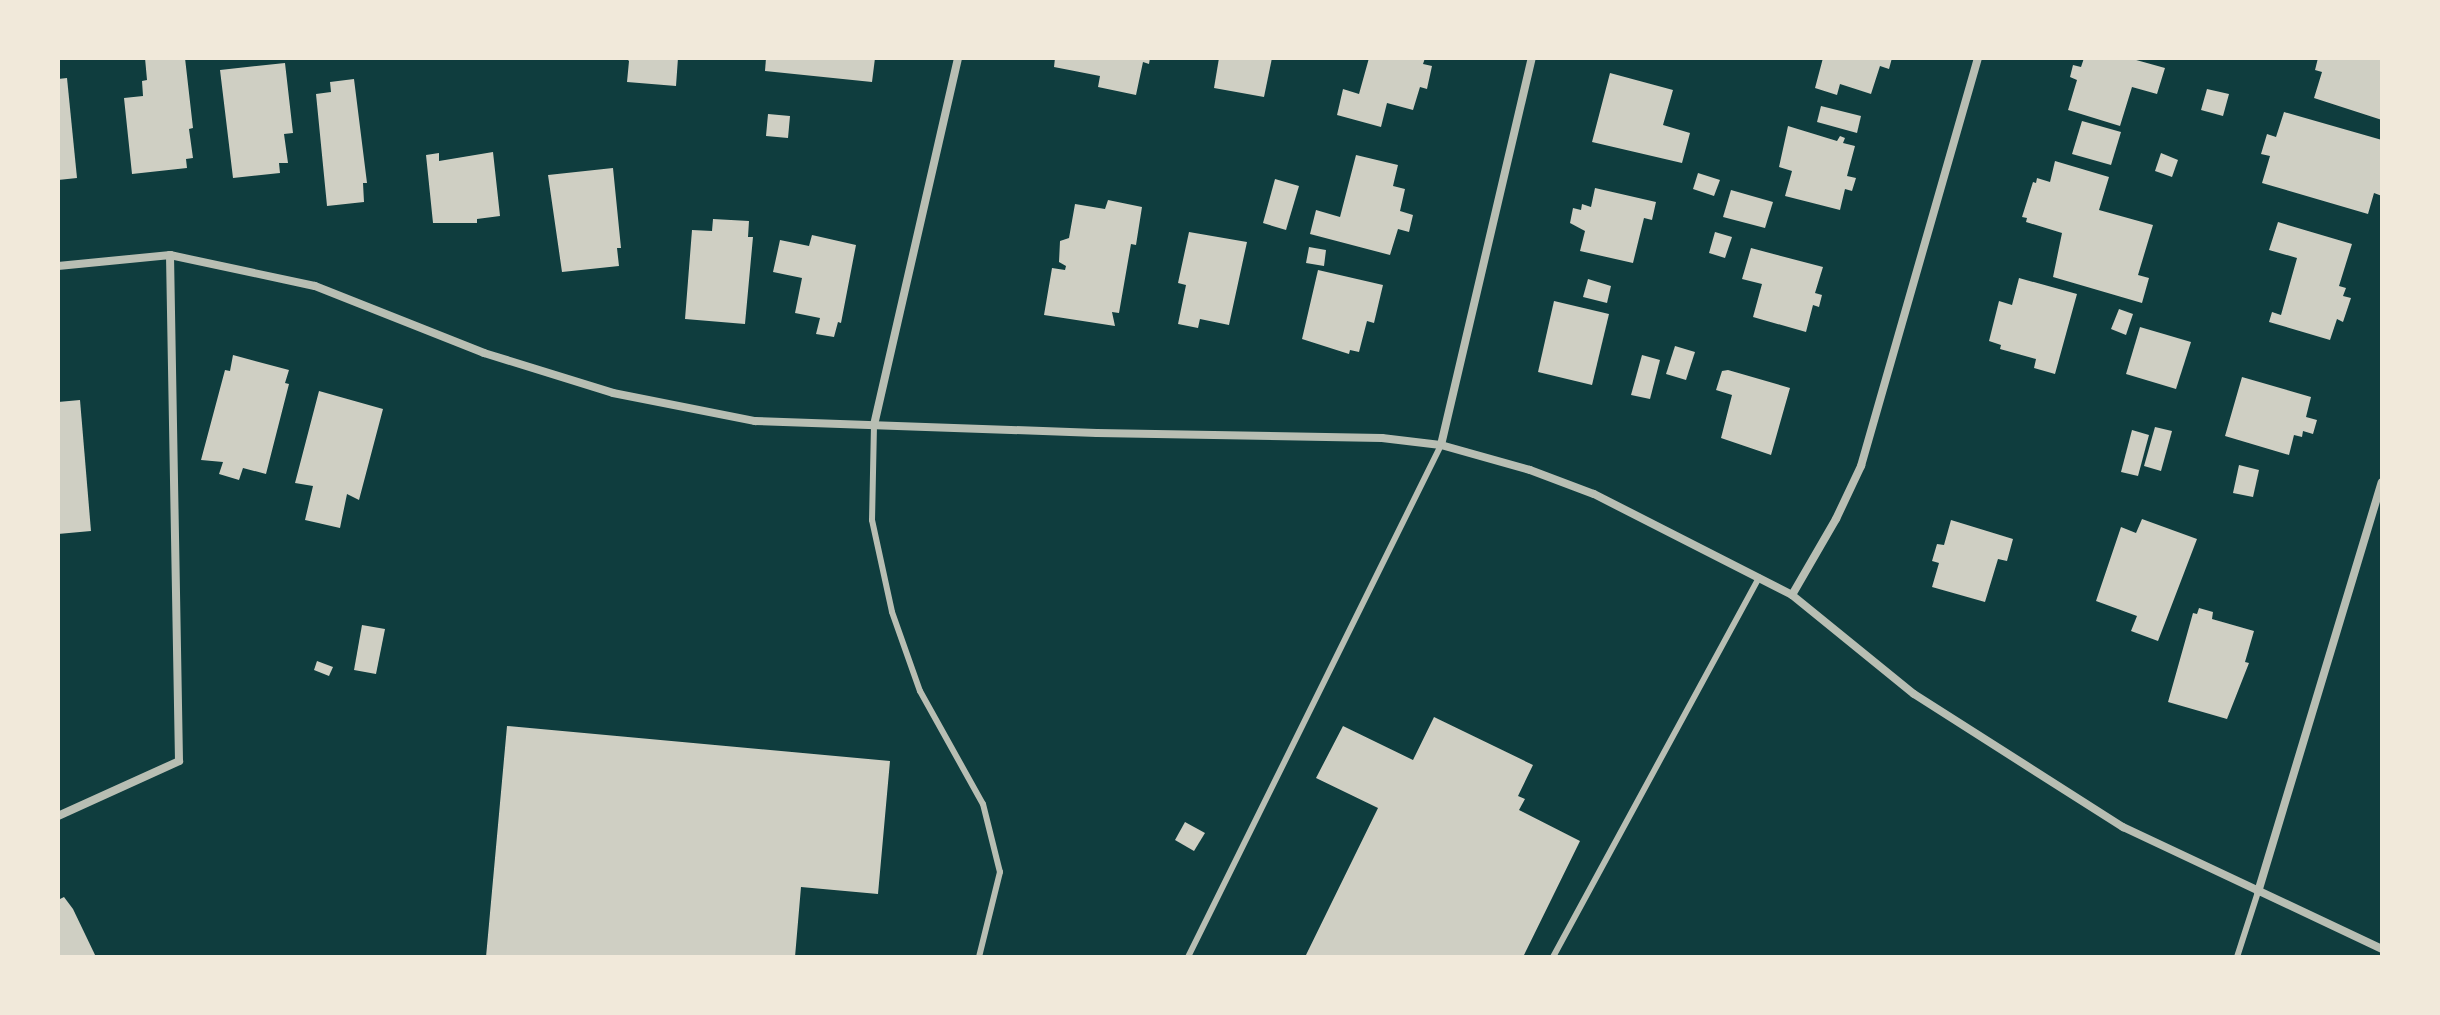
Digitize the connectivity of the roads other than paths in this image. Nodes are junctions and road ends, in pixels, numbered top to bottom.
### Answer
1 (958, 58) edge
2 (1532, 58) edge
3 (1978, 58) edge
4 (170, 255) junction
5 (58, 266) edge
6 (874, 425) junction
7 (1441, 445) junction
8 (2382, 482) edge
9 (1759, 577) junction
10 (1792, 595) junction
11 (58, 816) edge
12 (2258, 892) junction
13 (2382, 949) edge
14 (979, 957) edge
15 (1188, 957) edge
16 (1553, 957) edge
17 (2237, 957) edge

1 - 6 street
2 - 7 street
3 - 10 street
4 - 5 street
4 - 6 street
4 - 11 street
6 - 7 street
6 - 14 lane
7 - 9 street
7 - 15 lane
8 - 12 street
9 - 10 street
9 - 16 lane
10 - 12 street
12 - 13 street
12 - 17 lane

